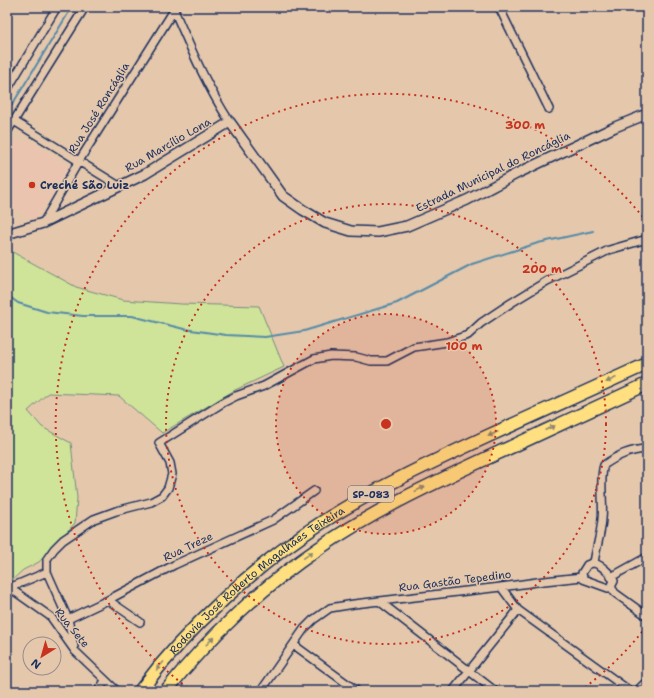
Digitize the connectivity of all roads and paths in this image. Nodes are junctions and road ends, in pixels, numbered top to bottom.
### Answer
1 (57, 7) edge
2 (85, 7) edge
3 (499, 7) edge
4 (175, 8) edge
5 (7, 90) edge
6 (549, 109) dead end
7 (647, 114) edge
8 (14, 121) junction
9 (230, 122) junction
10 (7, 132) edge
11 (78, 161) junction
12 (119, 186) junction
13 (43, 222) junction
14 (7, 234) edge
15 (647, 240) edge
16 (647, 364) edge
17 (647, 384) edge
18 (647, 449) edge
19 (314, 491) dead end
20 (647, 557) edge
21 (594, 563) junction
22 (46, 572) junction
23 (611, 577) junction
24 (582, 578) junction
25 (8, 587) edge
26 (501, 587) junction
27 (611, 587) junction
28 (108, 600) junction
29 (379, 601) junction
30 (518, 610) junction
31 (647, 616) edge
32 (68, 619) junction
33 (140, 622) dead end
34 (294, 645) junction
35 (75, 652) junction
36 (469, 672) junction
37 (105, 681) junction
38 (647, 681) edge
39 (116, 690) edge
40 (98, 691) edge
41 (140, 691) edge
42 (166, 691) edge
43 (261, 691) edge
44 (357, 691) edge
45 (453, 691) edge
46 (495, 691) edge
47 (630, 691) edge
48 (637, 691) edge

1 - 5 street
2 - 8 street
3 - 6 street
4 - 9 street, Estrada Municipal do Roncáglia
4 - 11 street, Rua José Roncáglia
7 - 9 street, Estrada Municipal do Roncáglia
8 - 10 street
8 - 11 street
9 - 12 street, Rua Marcílio Lona
11 - 12 street
11 - 13 street, Rua José Roncáglia
12 - 13 street, Rua Marcílio Lona
13 - 14 street, Rua Marcílio Lona
15 - 22 street
16 -> 41 highway, Rodovia José Roberto Magalhães Teixeira / SP-083
42 -> 17 highway, Rodovia José Roberto Magalhães Teixeira / SP-083
18 - 21 street
19 - 28 street, Rua Treze
20 - 23 street
21 - 23 street
21 - 24 street
22 - 25 street
22 - 32 street
23 - 27 street
24 - 26 street, Rua Gastão Tepedino
24 - 27 street
25 - 35 street, Rua Sete
26 - 29 street, Rua Gastão Tepedino
26 - 30 street
27 - 31 street
28 - 32 street, Rua Treze
28 - 33 street
29 - 34 street, Rua Gastão Tepedino
29 - 36 street
30 - 36 street
30 - 47 street
32 - 35 street
34 - 43 street
34 - 44 street
35 - 37 street, Rua Sete
36 - 45 street
36 - 46 street
37 - 39 street, Rua Sete
37 - 40 street
38 - 48 street

